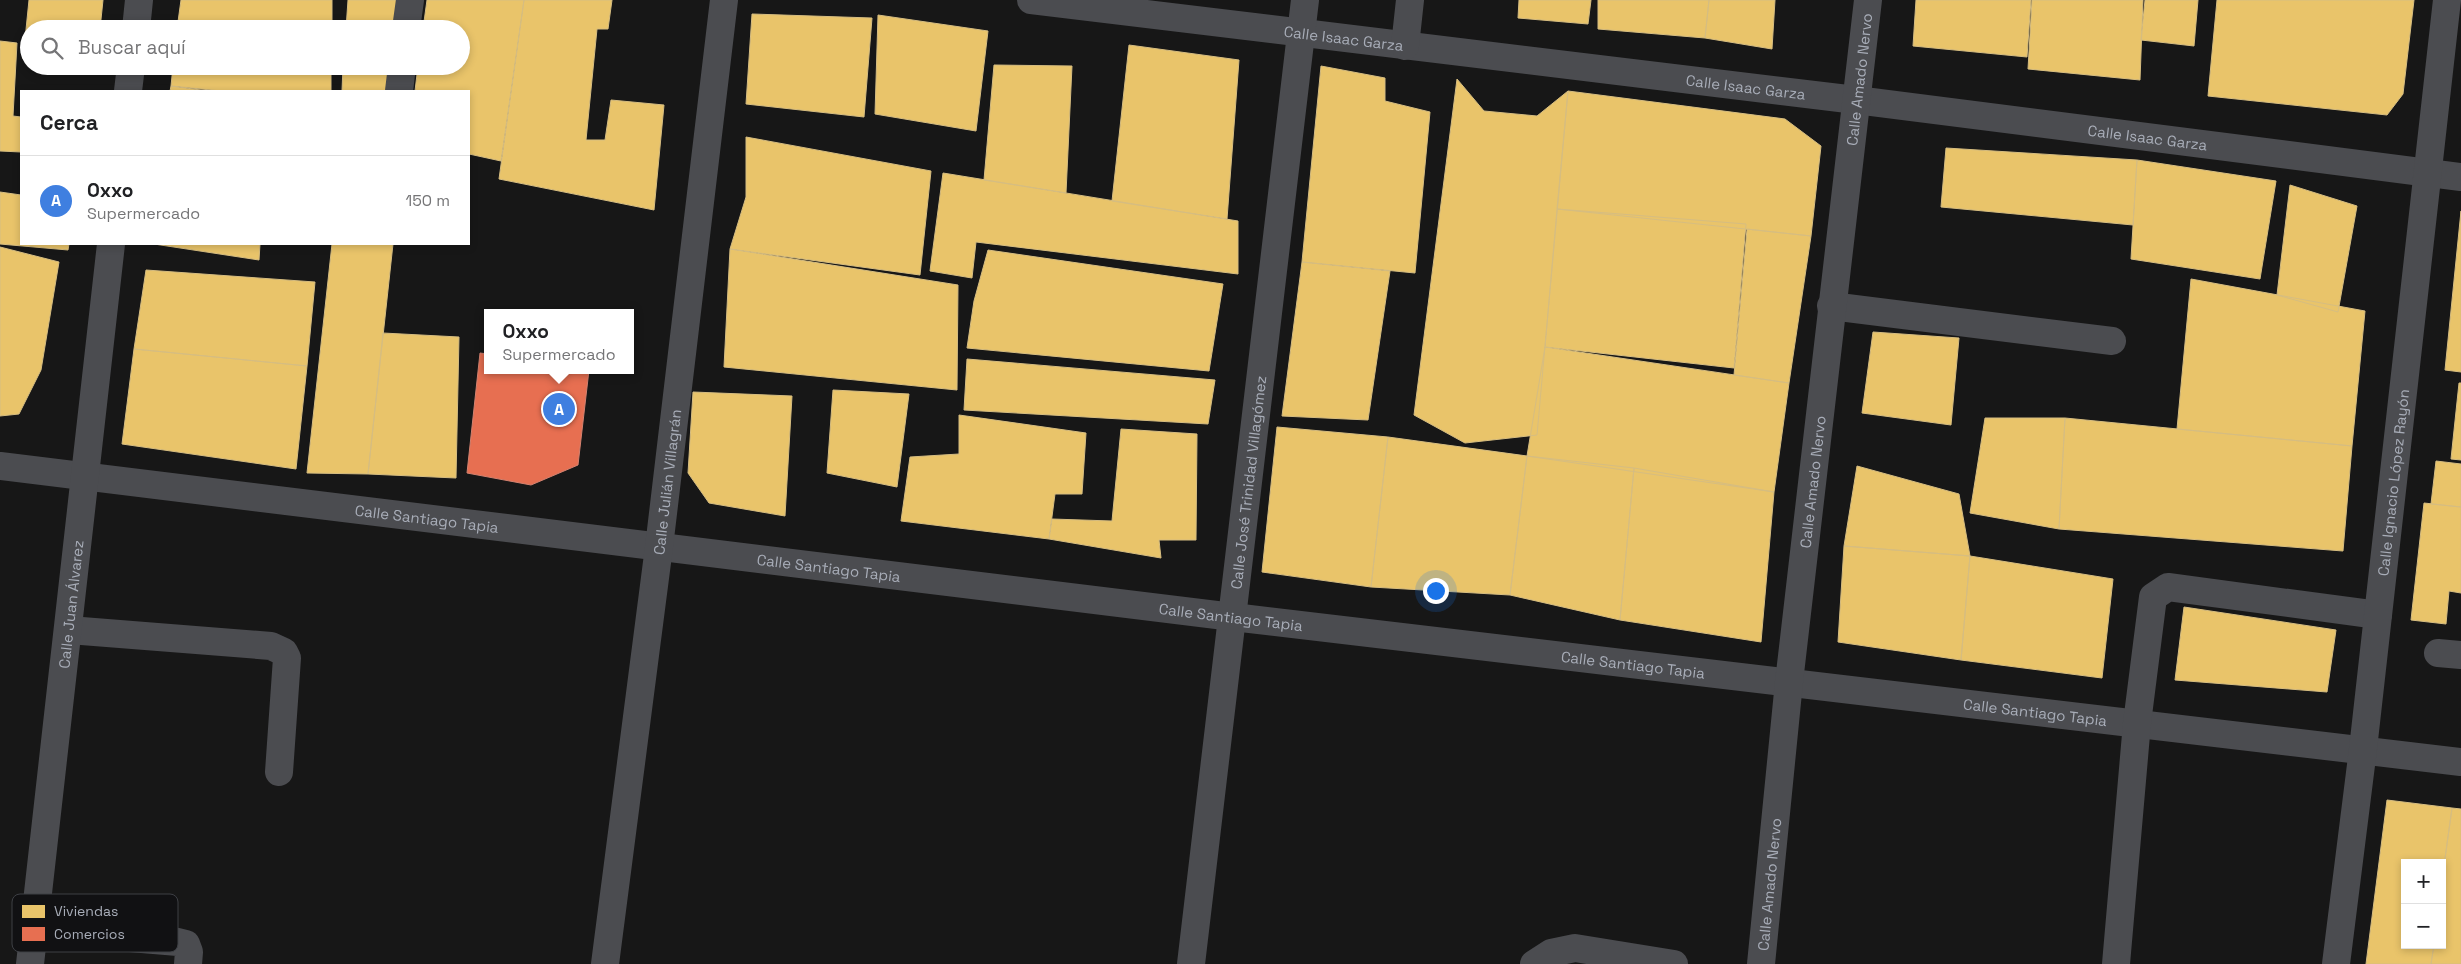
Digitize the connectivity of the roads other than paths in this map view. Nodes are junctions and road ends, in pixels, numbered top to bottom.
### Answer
1 (139, 0) edge
2 (410, 0) edge
3 (724, 0) edge
4 (1031, 0) edge
5 (1306, 0) edge
6 (1410, 0) edge
7 (1868, 0) edge
8 (2447, 0) edge
9 (137, 20) edge
10 (407, 20) edge
11 (1302, 33) junction
12 (1405, 46) junction
13 (130, 75) edge
14 (401, 75) edge
15 (128, 90) edge
16 (399, 90) edge
17 (1856, 100) junction
18 (2428, 174) junction
19 (2461, 177) edge
20 (111, 245) edge
21 (1831, 306) junction
22 (2112, 341) dead end
23 (0, 466) edge
24 (84, 476) junction
25 (659, 547) junction
26 (2378, 614) junction
27 (1233, 617) junction
28 (69, 630) junction
29 (1789, 682) junction
30 (2137, 723) junction
31 (2363, 749) junction
32 (2461, 762) edge
33 (278, 772) dead end
34 (38, 894) edge
35 (178, 942) edge
36 (188, 964) edge
37 (605, 964) edge
38 (1191, 964) edge
39 (1534, 964) edge
40 (1674, 964) edge
41 (1760, 964) edge
42 (2116, 964) edge
43 (2336, 964) edge

1 - 9 street
2 - 10 street
3 - 25 street, Calle Julián Villagrán
4 - 11 street, Calle Isaac Garza
5 - 11 street, Calle José Trinidad Villagómez
6 - 12 street
7 - 17 street, Calle Amado Nervo
8 - 18 street, Calle Ignacio López Rayón
11 - 12 street, Calle Isaac Garza
11 - 27 street, Calle José Trinidad Villagómez
12 - 17 street, Calle Isaac Garza
13 - 15 street
14 - 16 street
17 - 18 street, Calle Isaac Garza
17 - 21 street, Calle Amado Nervo
18 - 19 street, Calle Isaac Garza
18 - 26 street, Calle Ignacio López Rayón
20 - 24 street, Calle Juan Álvarez
21 - 22 street
21 - 29 street, Calle Amado Nervo
23 - 24 street, Calle Santiago Tapia
24 - 25 street, Calle Santiago Tapia
24 - 28 street, Calle Juan Álvarez
25 - 27 street, Calle Santiago Tapia
25 - 37 street, Calle Julián Villagrán
26 - 30 street
26 - 31 street, Calle Ignacio López Rayón
27 - 29 street, Calle Santiago Tapia
27 - 38 street, Calle José Trinidad Villagómez
28 - 33 street
28 - 34 street, Calle Juan Álvarez
29 - 30 street, Calle Santiago Tapia
29 - 41 street, Calle Amado Nervo
30 - 31 street, Calle Santiago Tapia
30 - 42 street
31 - 32 street, Calle Santiago Tapia
31 - 43 street, Calle Ignacio López Rayón
35 - 36 street
39 - 40 street

